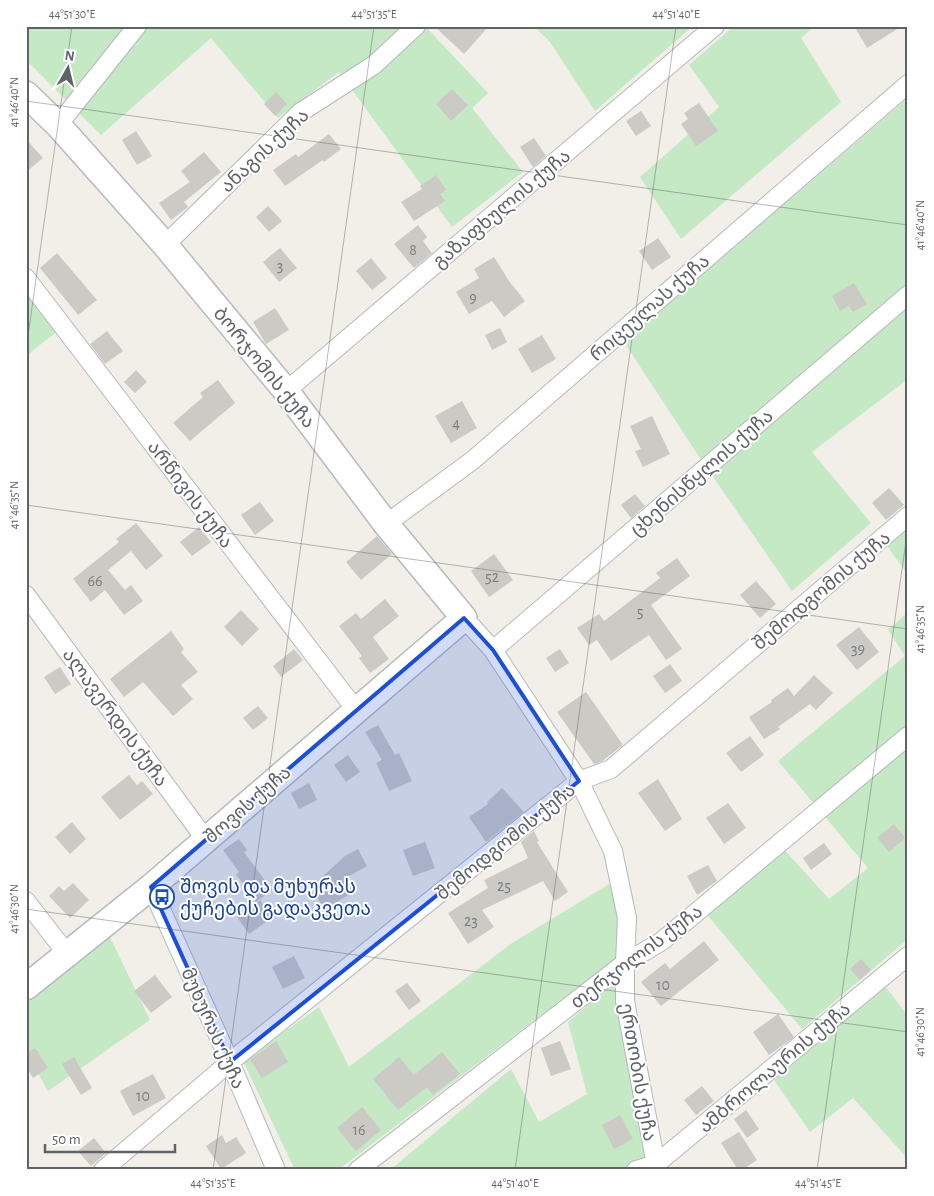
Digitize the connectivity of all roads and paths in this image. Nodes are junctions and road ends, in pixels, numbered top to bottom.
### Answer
1 (137, 26) edge
2 (416, 26) edge
3 (715, 26) edge
4 (908, 84) edge
5 (26, 94) edge
6 (58, 125) junction
7 (165, 246) junction
8 (26, 278) edge
9 (908, 295) edge
10 (286, 391) junction
11 (908, 516) edge
12 (386, 524) junction
13 (26, 595) edge
14 (464, 618) junction
15 (494, 650) junction
16 (356, 710) junction
17 (908, 736) edge
18 (579, 781) junction
19 (206, 840) junction
20 (151, 887) junction
21 (26, 901) edge
22 (67, 954) junction
23 (908, 956) edge
24 (624, 963) junction
25 (26, 987) edge
26 (230, 1062) junction
27 (656, 1167) edge
28 (103, 1170) edge
29 (276, 1170) edge
30 (358, 1170) edge
31 (636, 1170) edge

1 - 6 street
2 - 7 street, ანაგის ქუჩა
3 - 10 street, გაზაფხულის ქუჩა
4 - 12 street, რიცეულას ქუჩა
5 - 6 street, ბორჯომის ქუჩა
6 - 7 street, ბორჯომის ქუჩა
7 - 10 street, ბორჯომის ქუჩა
8 - 16 street, არწივის ქუჩა
9 - 15 street, ცხენისწყლის ქუჩა
10 - 12 street, ბორჯომის ქუჩა
11 - 18 street, შემოდგომის ქუჩა
12 - 14 street, ბორჯომის ქუჩა
13 - 19 street, ალავერდის ქუჩა
14 - 15 street, ბორჯომის ქუჩა
14 - 16 street, შოვის ქუჩა
15 - 18 street, ერთობის ქუჩა
16 - 19 street, შოვის ქუჩა
17 - 24 street, თერჯოლის ქუჩა
18 - 24 street, ერთობის ქუჩა
18 - 26 street, შემოდგომის ქუჩა
19 - 20 street, შოვის ქუჩა
20 - 22 street, შოვის ქუჩა
20 - 26 street, მუხურას ქუჩა
21 - 22 street
22 - 25 street, შოვის ქუჩა
23 - 27 street, ამბროლაურის ქუჩა
24 - 27 street, ერთობის ქუჩა
24 - 30 street, თერჯოლის ქუჩა
26 - 28 street, შემოდგომის ქუჩა
26 - 29 street, მუხურას ქუჩა
27 - 31 street, ამბროლაურის ქუჩა

